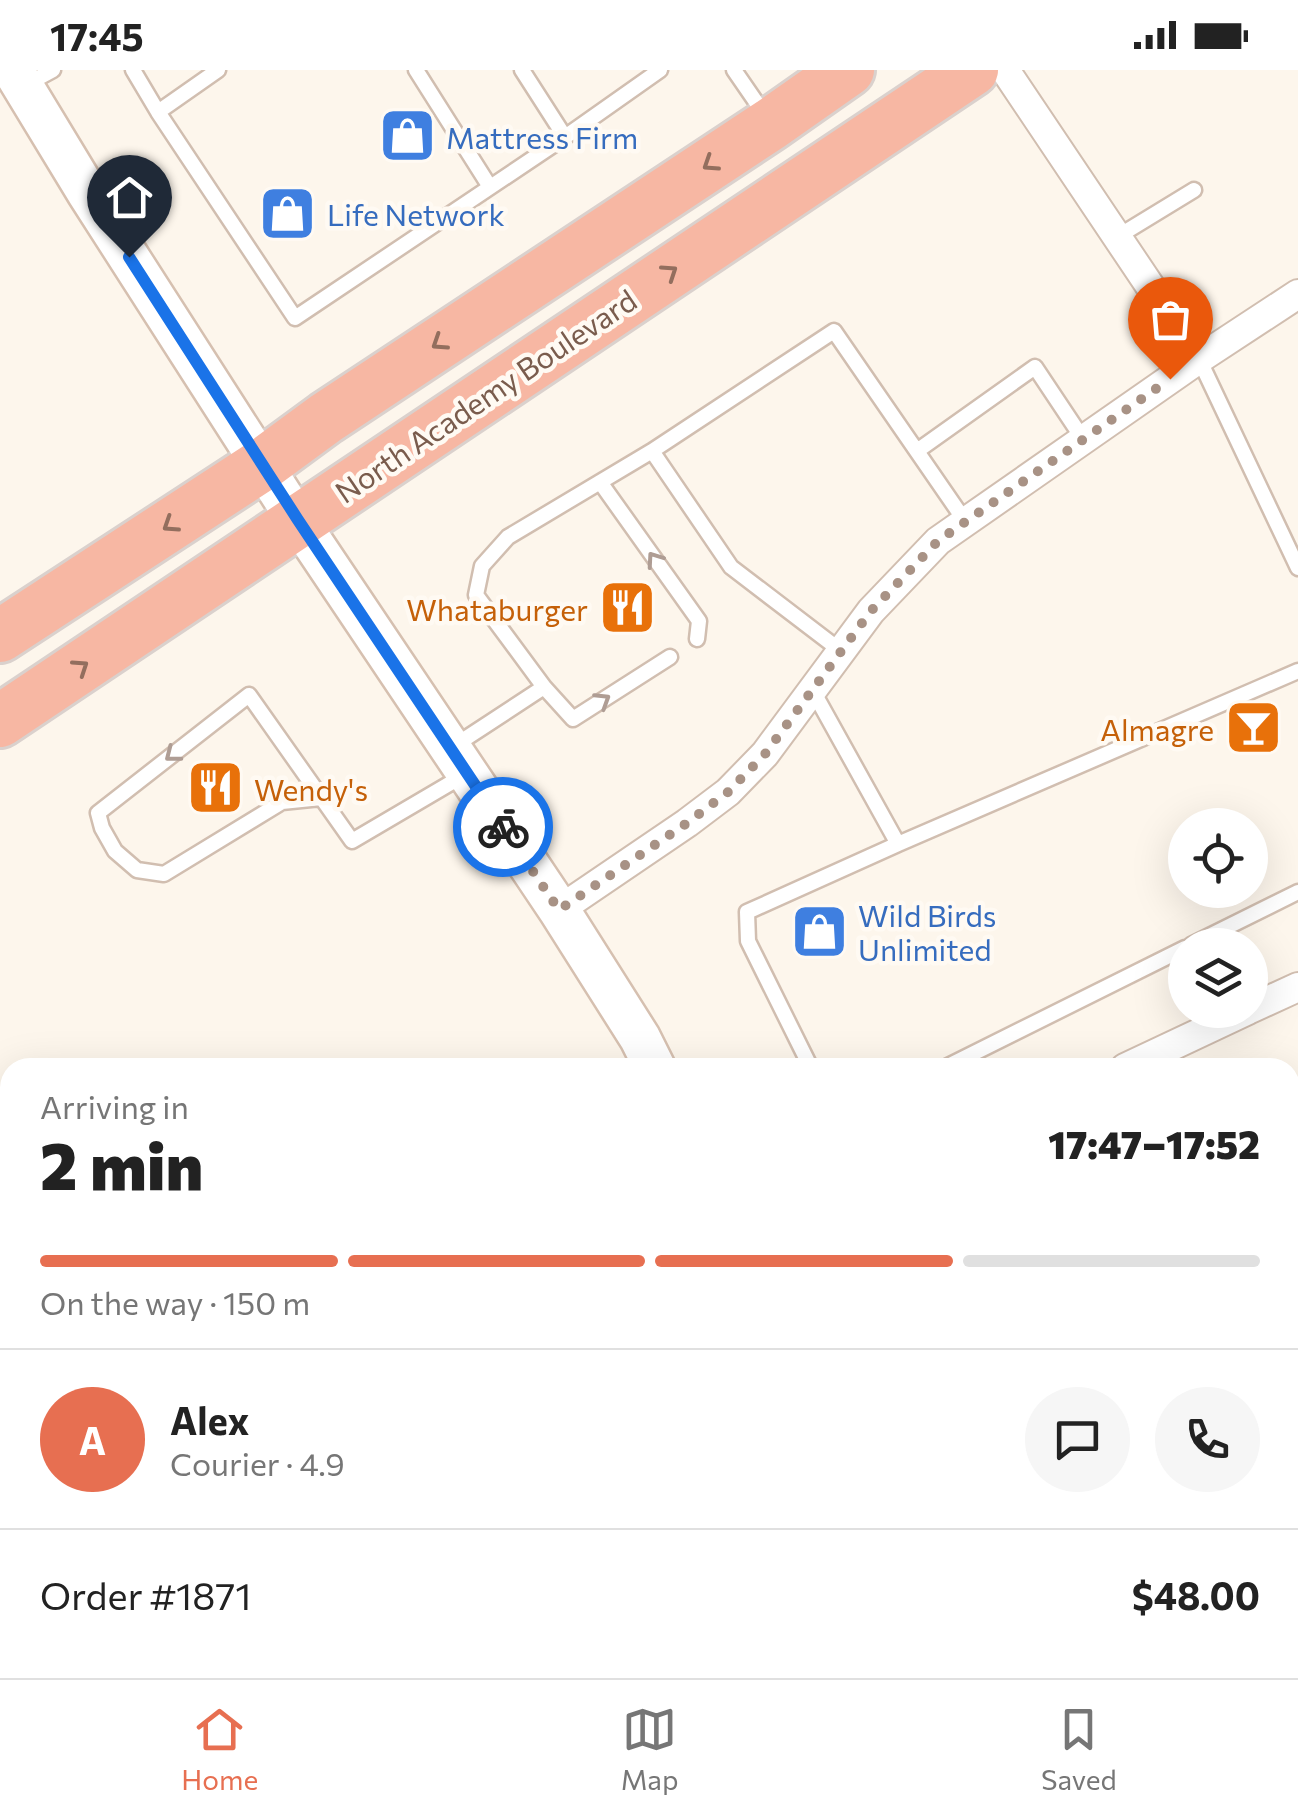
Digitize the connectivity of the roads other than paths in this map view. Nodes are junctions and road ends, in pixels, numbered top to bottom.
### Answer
1 (133, 70) edge
2 (218, 70) edge
3 (416, 70) edge
4 (522, 70) edge
5 (660, 70) edge
6 (734, 70) edge
7 (848, 70) edge
8 (972, 70) edge
9 (1004, 70) edge
10 (30, 76) edge
11 (158, 112) junction
12 (771, 124) junction
13 (564, 137) junction
14 (490, 187) junction
15 (1194, 190) dead end
16 (1117, 236) junction
17 (1298, 294) edge
18 (1199, 358) junction
19 (1083, 440) junction
20 (652, 451) junction
21 (917, 451) junction
22 (262, 464) junction
23 (600, 482) junction
24 (298, 520) junction
25 (965, 521) junction
26 (1298, 568) edge
27 (0, 636) edge
28 (698, 639) dead end
29 (841, 652) junction
30 (670, 657) dead end
31 (1298, 672) edge
32 (544, 687) junction
33 (812, 690) junction
34 (0, 721) edge
35 (459, 761) junction
36 (321, 798) junction
37 (898, 844) junction
38 (1298, 892) edge
39 (559, 910) junction
40 (1226, 928) edge
41 (1168, 957) edge
42 (1298, 987) edge
43 (1268, 1001) edge
44 (1210, 1028) edge
45 (650, 1058) edge
46 (806, 1058) edge
47 (964, 1058) edge
48 (1146, 1058) edge

1 - 11 lane
2 - 11 lane
3 - 14 lane
4 - 13 lane
5 - 13 lane
6 - 12 lane
7 - 12 highway
24 -> 8 highway, North Academy Boulevard
9 - 16 street
10 - 22 street
11 - 14 lane
12 -> 22 highway
13 - 14 lane
15 - 16 lane
16 - 18 street
17 - 18 street
18 - 19 street
18 - 26 lane
19 - 21 lane
19 - 25 street
20 - 21 lane
20 - 23 lane
20 - 29 lane
21 - 25 lane
22 - 24 street
22 -> 27 highway
28 -> 23 lane
23 - 32 lane
34 -> 24 highway, North Academy Boulevard
24 - 35 street
25 - 29 street
29 - 33 street
32 -> 30 lane
31 - 37 lane
32 - 35 lane
33 - 37 lane
33 - 39 street
35 - 36 lane
35 - 39 street
36 -> 36 lane
37 - 46 lane
38 - 40 lane
39 - 45 street
41 - 47 lane
42 - 43 street
44 - 48 street

